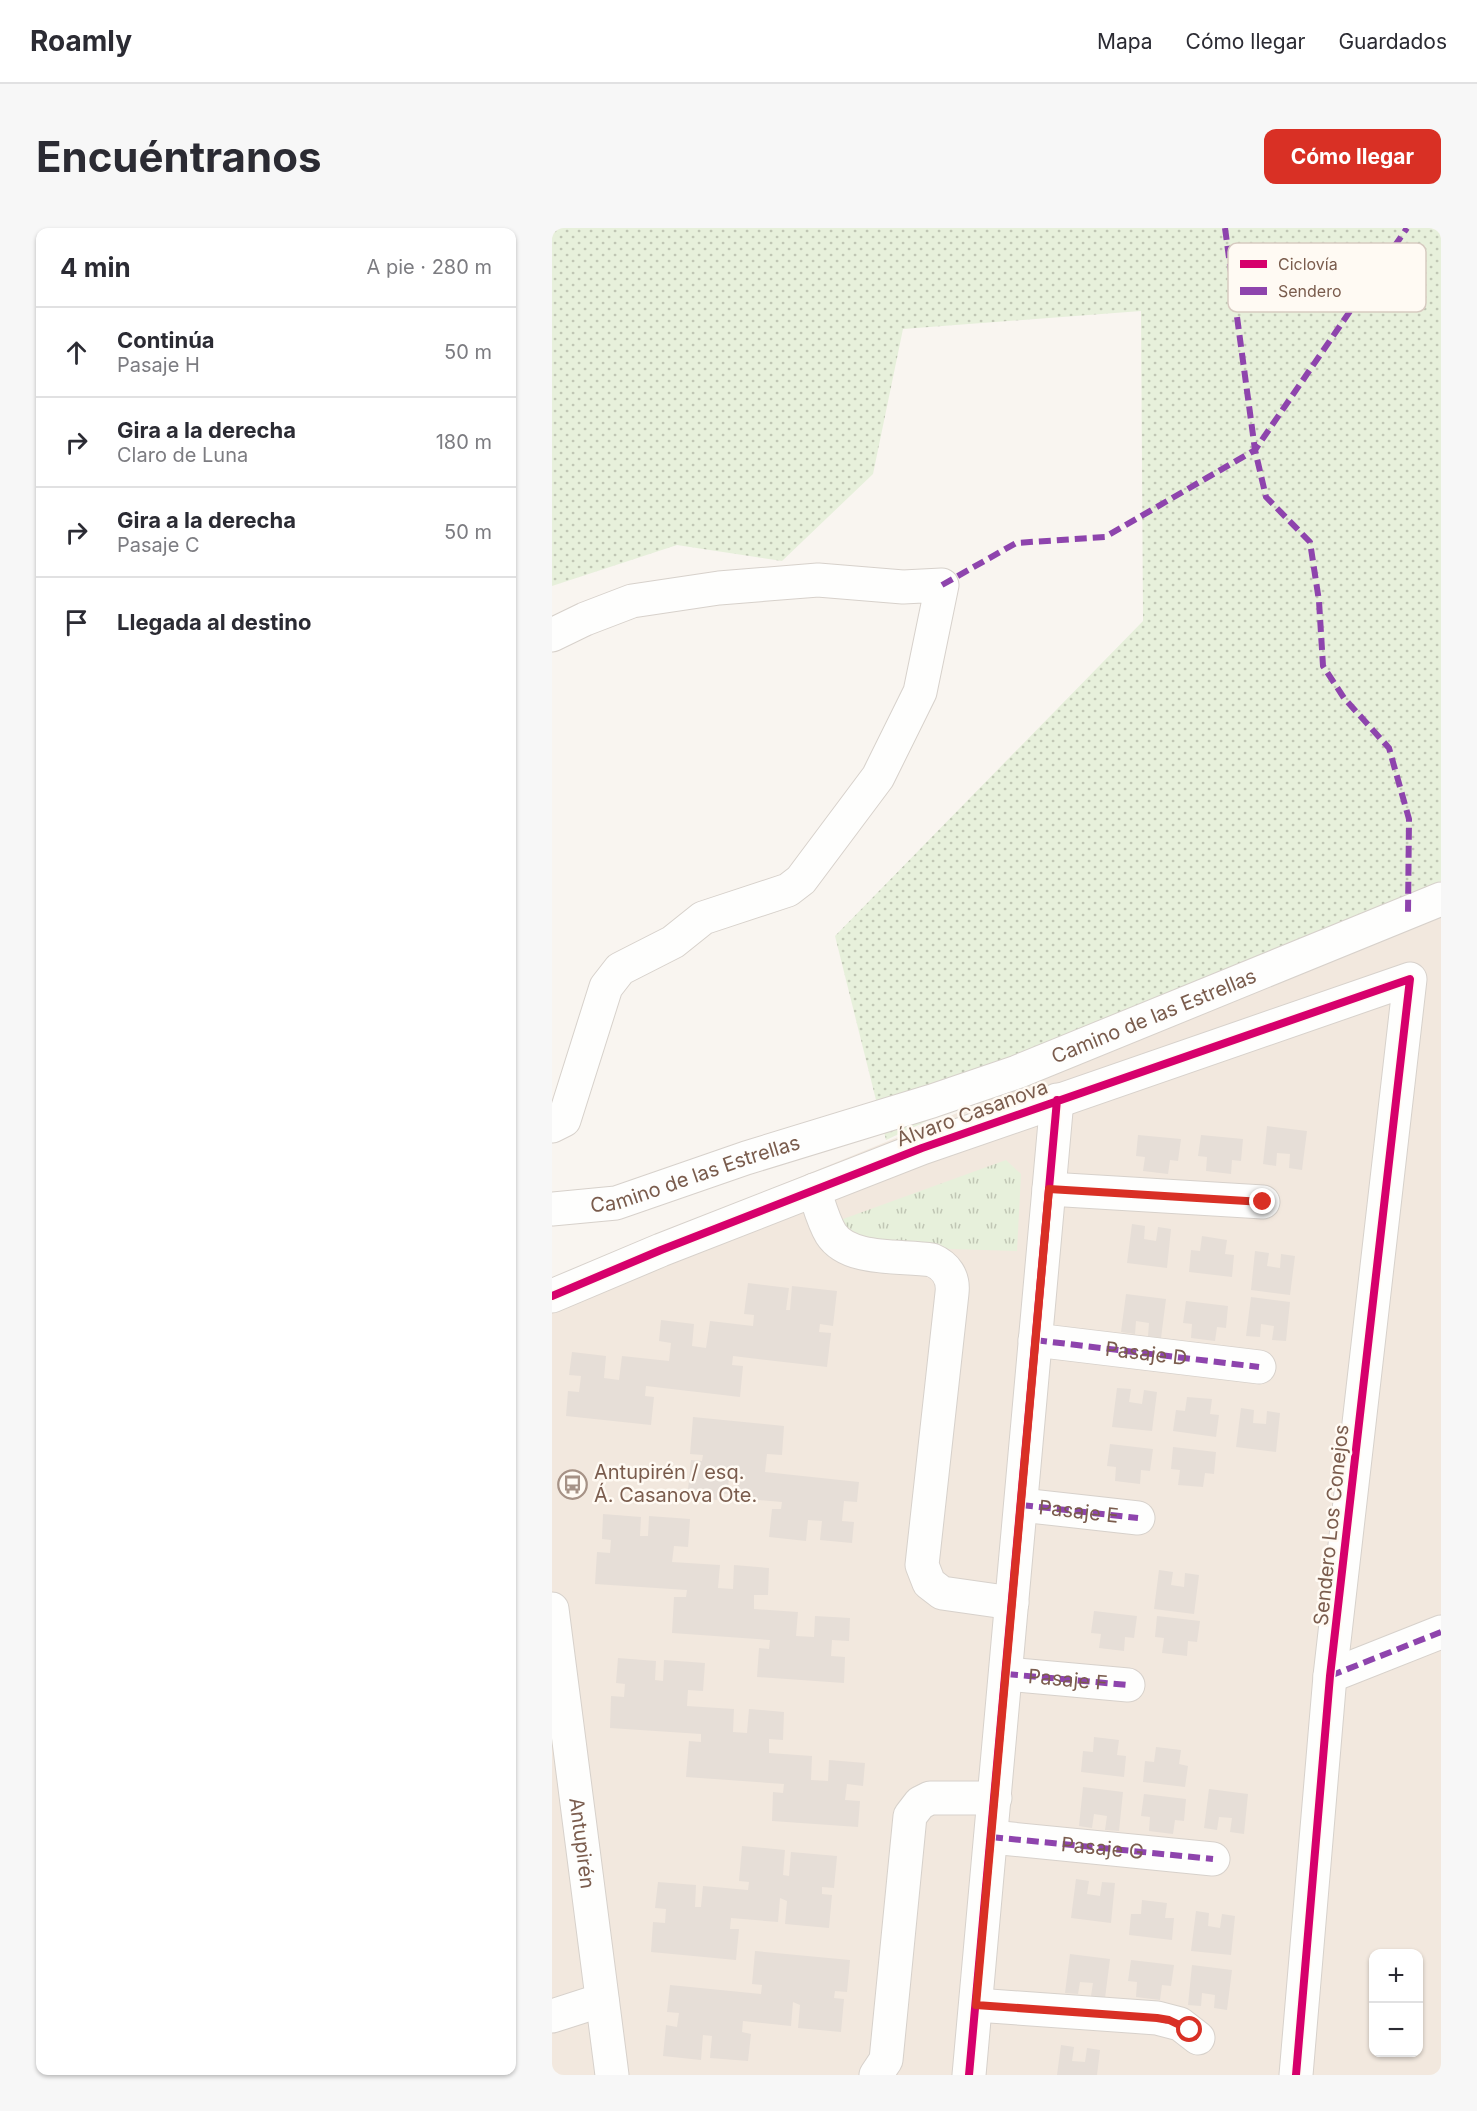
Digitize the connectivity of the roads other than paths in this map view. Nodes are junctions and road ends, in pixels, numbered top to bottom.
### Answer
1 (552, 635) edge
2 (1441, 899) edge
3 (1410, 979) joint
4 (1057, 1100) junction
5 (552, 1126) edge
6 (1049, 1189) junction
7 (814, 1190) junction
8 (1263, 1202) dead end
9 (552, 1209) edge
10 (552, 1296) edge
11 (1035, 1340) junction
12 (1259, 1367) dead end
13 (1021, 1505) junction
14 (1138, 1518) dead end
15 (1012, 1603) junction
16 (552, 1609) edge
17 (1441, 1632) edge
18 (1006, 1674) junction
19 (1330, 1676) junction
20 (1128, 1685) dead end
21 (995, 1798) junction
22 (991, 1837) junction
23 (1213, 1859) dead end
24 (602, 2000) junction
25 (976, 2005) junction
26 (552, 2016) edge
27 (1198, 2038) dead end
28 (612, 2075) edge
29 (876, 2075) edge
30 (969, 2075) edge
31 (1296, 2075) edge

1 - 5 street
2 - 9 street, Camino de las Estrellas
3 - 4 street, Álvaro Casanova
3 - 19 street, Sendero Los Conejos
4 - 6 street
4 - 7 street, Álvaro Casanova
6 - 8 street
6 - 11 street
7 - 10 street, Álvaro Casanova
7 - 15 street
11 - 12 street, Pasaje D
11 - 13 street
13 - 14 street, Pasaje E
13 - 15 street
15 - 18 street
16 - 24 street, Antupirén
17 - 19 street
18 - 20 street, Pasaje F
18 - 21 street
19 - 31 street, Sendero Los Conejos
21 - 22 street
21 - 29 street
22 - 23 street, Pasaje G
22 - 25 street
24 - 26 street
24 - 28 street, Antupirén
25 - 27 street
25 - 30 street

